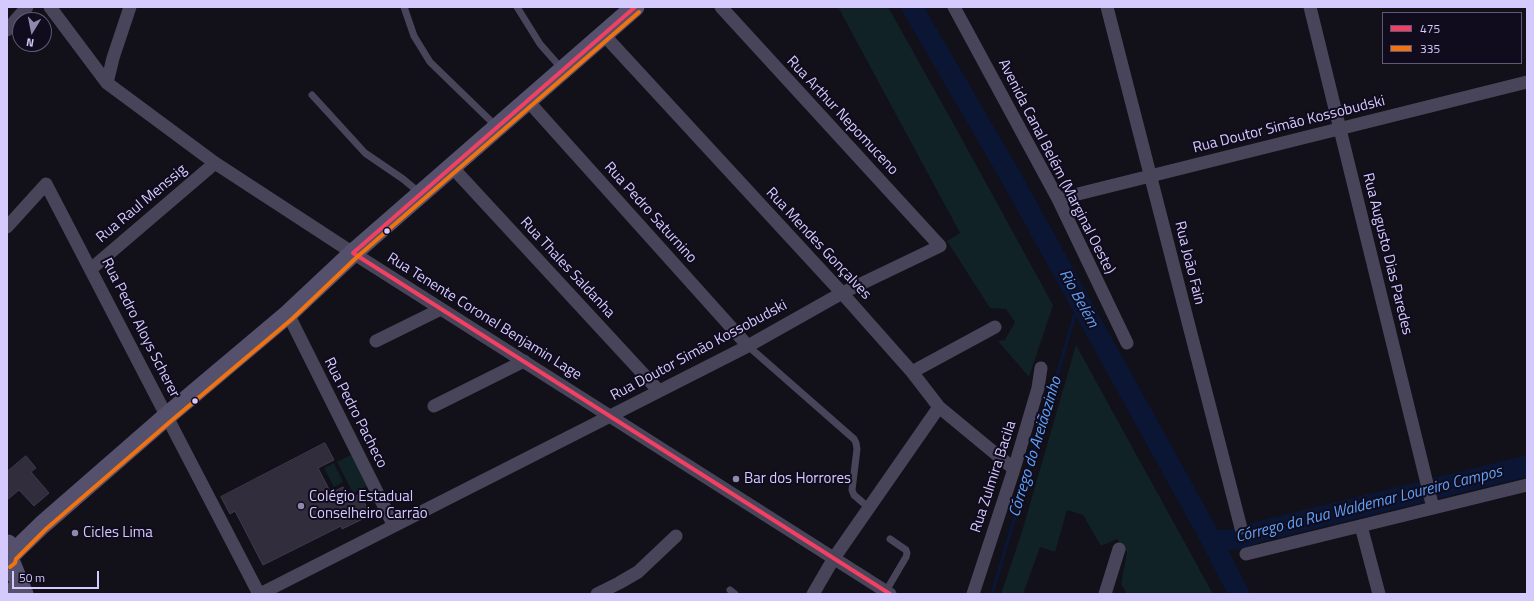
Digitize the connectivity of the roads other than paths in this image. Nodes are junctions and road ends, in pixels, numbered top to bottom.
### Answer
1 (27, 7) edge
2 (50, 7) edge
3 (130, 7) edge
4 (404, 7) edge
5 (518, 7) edge
6 (635, 7) edge
7 (721, 7) edge
8 (954, 7) edge
9 (1107, 7) edge
10 (1310, 7) edge
11 (7, 30) edge
12 (604, 35) junction
13 (563, 70) junction
14 (1527, 82) edge
15 (107, 83) junction
16 (312, 95) dead end
17 (528, 101) junction
18 (498, 128) junction
19 (1340, 129) junction
20 (215, 163) junction
21 (452, 167) junction
22 (1150, 176) junction
23 (421, 194) junction
24 (1058, 199) junction
25 (7, 227) edge
26 (940, 246) joint
27 (353, 253) junction
28 (91, 269) junction
29 (842, 293) junction
30 (440, 309) junction
31 (288, 314) junction
32 (996, 328) dead end
33 (376, 341) dead end
34 (1127, 343) dead end
35 (748, 346) junction
36 (524, 361) junction
37 (1041, 368) dead end
38 (912, 372) junction
39 (659, 391) junction
40 (434, 406) dead end
41 (939, 407) junction
42 (167, 416) junction
43 (610, 416) junction
44 (1014, 469) junction
45 (1527, 485) edge
46 (1432, 503) junction
47 (869, 508) junction
48 (42, 526) junction
49 (394, 526) junction
50 (1360, 526) junction
51 (1241, 528) dead end
52 (7, 532) edge
53 (676, 536) dead end
54 (890, 539) dead end
55 (1119, 549) dead end
56 (1246, 554) dead end
57 (9, 555) edge
58 (834, 558) junction
59 (622, 589) edge
60 (888, 592) edge
61 (24, 594) edge
62 (259, 594) edge
63 (596, 594) edge
64 (813, 594) edge
65 (972, 594) edge
66 (1105, 594) edge
67 (1379, 594) edge

1 - 11 street
2 - 15 street, Rua Tenente Coronel Benjamin Lage
3 - 15 street
4 - 18 lane
5 - 13 lane
6 - 12 main road
7 - 26 street, Rua Arthur Nepomuceno
8 - 24 street, Avenida Canal Belém (Marginal Oeste)
9 - 22 street, Rua João Fain
10 - 19 street, Rua Augusto Dias Paredes
12 - 13 main road
12 - 29 street, Rua Mendes Gonçalves
13 - 17 main road
14 - 19 street, Rua Doutor Simão Kossobudski
15 - 20 street, Rua Tenente Coronel Benjamin Lage
16 - 23 lane
17 - 18 main road
17 - 35 street, Rua Pedro Saturnino
18 - 21 main road
19 - 22 street, Rua Doutor Simão Kossobudski
19 - 46 street, Rua Augusto Dias Paredes
20 - 27 street, Rua Tenente Coronel Benjamin Lage
20 - 28 street, Rua Raul Menssig
21 - 23 main road
21 - 39 street, Rua Thales Saldanha
22 - 24 street, Rua Doutor Simão Kossobudski
22 - 51 street, Rua João Fain
23 - 27 main road
24 - 34 street, Avenida Canal Belém (Marginal Oeste)
25 - 28 street, Rua Pedro Aloys Scherer
26 - 29 street, Rua Doutor Simão Kossobudski
27 - 30 street, Rua Tenente Coronel Benjamin Lage
27 - 31 main road
28 - 42 street, Rua Pedro Aloys Scherer
29 - 35 street, Rua Doutor Simão Kossobudski
29 - 38 street, Rua Mendes Gonçalves
30 - 33 street
30 - 36 street, Rua Tenente Coronel Benjamin Lage
31 - 42 main road
31 - 49 street, Rua Pedro Pacheco
32 - 38 street
35 - 39 street, Rua Doutor Simão Kossobudski
35 - 47 lane
36 - 40 street
36 - 43 street, Rua Tenente Coronel Benjamin Lage
37 - 44 street, Rua Zulmira Bacila
38 - 41 street, Rua Mendes Gonçalves
39 - 43 street, Rua Doutor Simão Kossobudski
41 - 44 street, Rua Mendes Gonçalves
41 - 47 street
42 - 48 main road
42 - 62 street, Rua Pedro Aloys Scherer
43 - 49 street, Rua Doutor Simão Kossobudski
43 - 58 street, Rua Tenente Coronel Benjamin Lage
44 - 65 street, Rua Zulmira Bacila
45 - 46 street
46 - 50 street
47 - 58 street
48 - 52 main road
48 - 57 main road
49 - 62 street, Rua Doutor Simão Kossobudski
50 - 56 street
50 - 67 street
53 - 59 street
54 - 60 lane
55 - 66 street
57 - 61 main road
58 - 60 street, Rua Tenente Coronel Benjamin Lage
58 - 64 street
59 - 63 street

